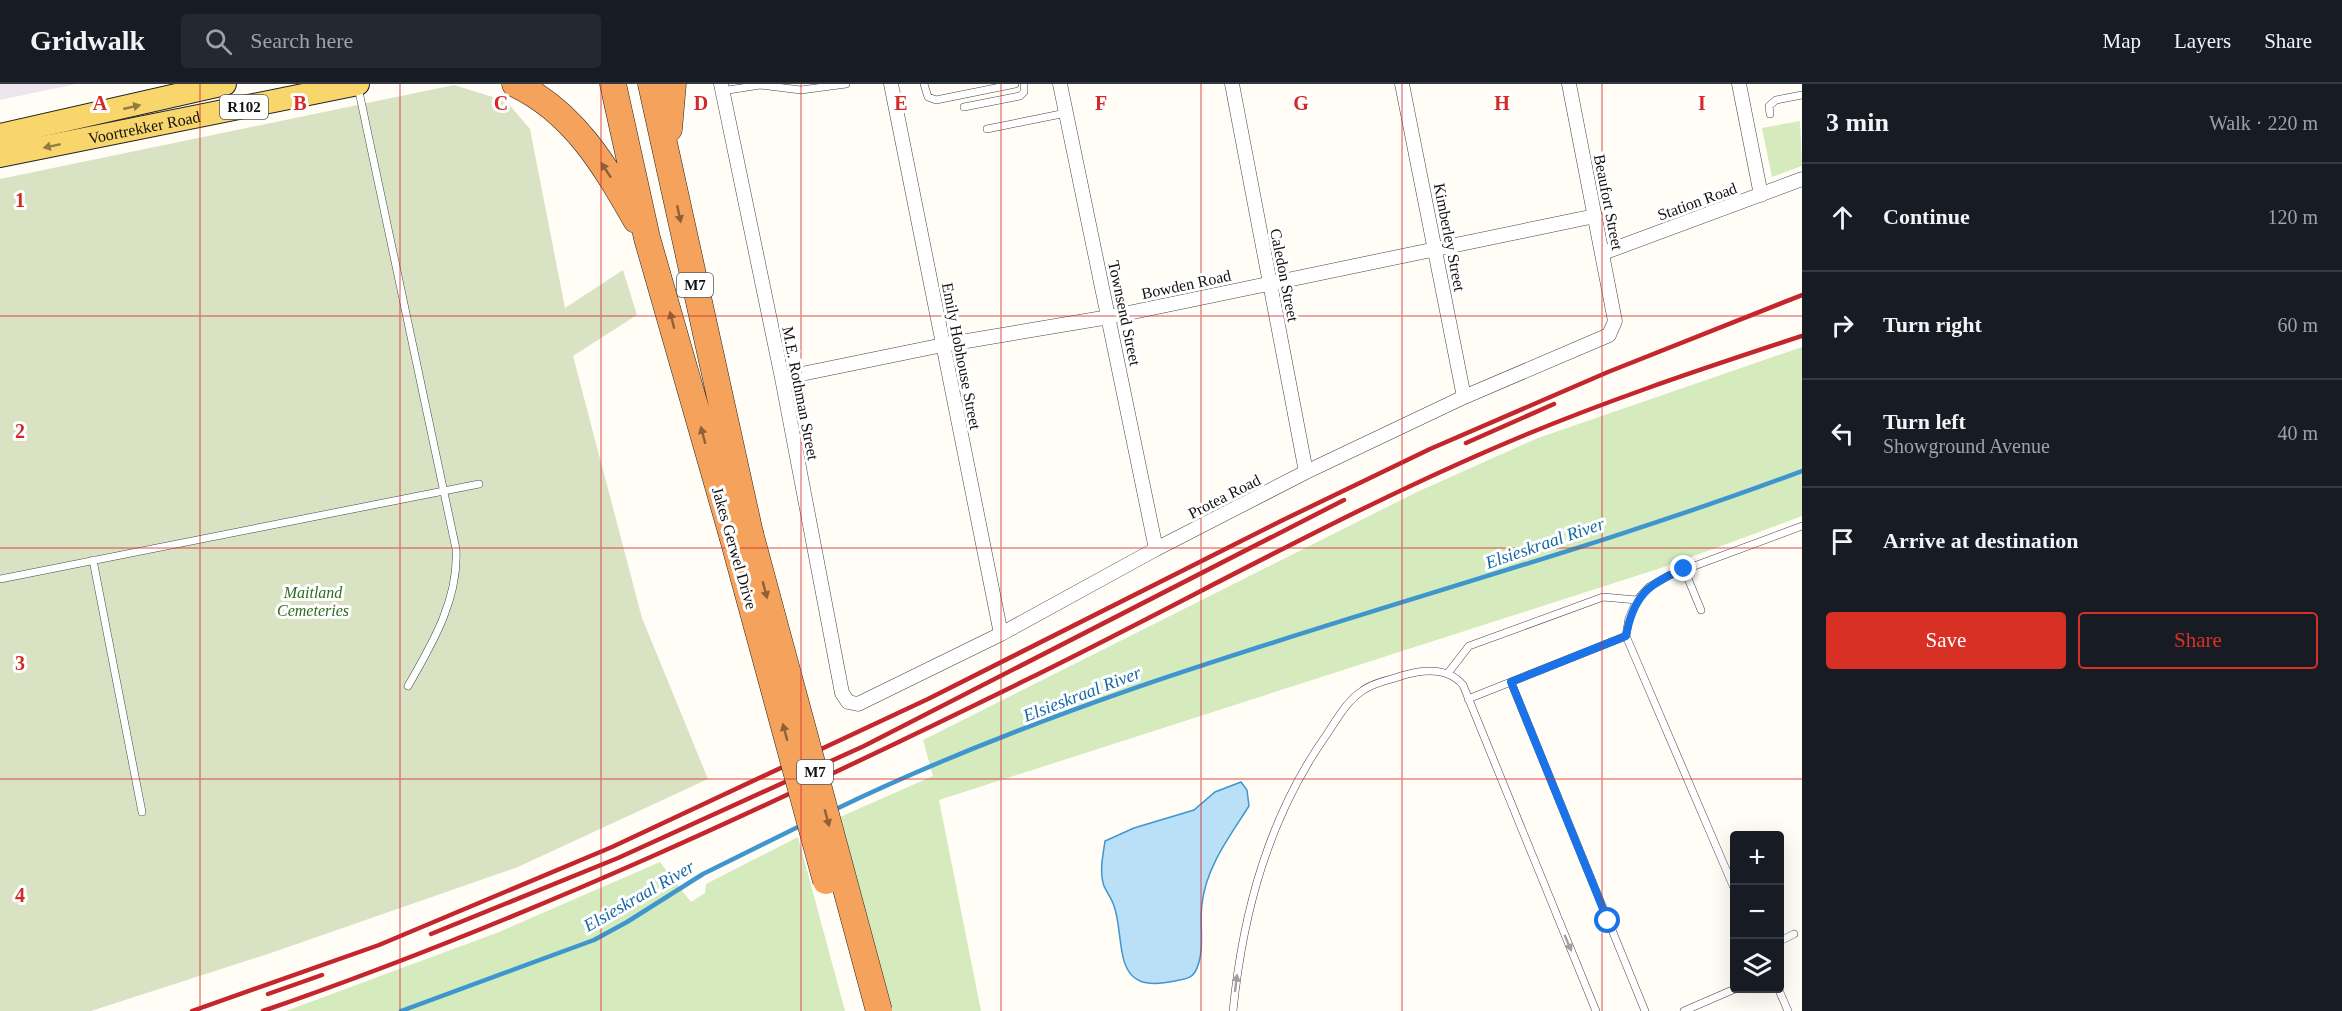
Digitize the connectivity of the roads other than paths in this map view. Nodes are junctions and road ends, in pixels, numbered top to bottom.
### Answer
1 (225, 84) edge
2 (358, 84) edge
3 (515, 84) edge
4 (614, 84) edge
5 (651, 84) edge
6 (672, 84) edge
7 (846, 84) edge
8 (891, 84) edge
9 (924, 84) edge
10 (1015, 84) edge
11 (1024, 84) edge
12 (1060, 84) edge
13 (1232, 84) edge
14 (1402, 84) edge
15 (1569, 84) edge
16 (1739, 84) edge
17 (721, 88) edge
18 (1802, 95) edge
19 (964, 107) dead end
20 (1066, 113) junction
21 (1770, 114) dead end
22 (987, 129) dead end
23 (0, 135) edge
24 (0, 156) edge
25 (667, 156) junction
26 (1802, 179) edge
27 (1761, 195) junction
28 (1595, 216) junction
29 (647, 238) junction
30 (1436, 249) junction
31 (1603, 253) junction
32 (1270, 284) junction
33 (1109, 317) junction
34 (1614, 327) joint
35 (943, 345) junction
36 (782, 378) junction
37 (1464, 397) junction
38 (1306, 472) junction
39 (479, 484) dead end
40 (442, 492) junction
41 (1802, 526) edge
42 (741, 534) junction
43 (1156, 549) junction
44 (93, 560) junction
45 (1684, 569) junction
46 (0, 579) edge
47 (1637, 600) junction
48 (1701, 610) dead end
49 (1001, 634) junction
50 (1626, 636) junction
51 (1448, 673) junction
52 (1511, 682) junction
53 (408, 686) dead end
54 (1468, 699) junction
55 (852, 704) joint
56 (142, 812) dead end
57 (1733, 885) edge
58 (1794, 934) dead end
59 (1782, 939) edge
60 (1730, 991) edge
61 (1780, 993) edge
62 (862, 1011) edge
63 (879, 1011) edge
64 (1233, 1011) edge
65 (1596, 1011) edge
66 (1645, 1011) edge
67 (1684, 1011) edge
68 (1788, 1011) edge

23 -> 1 main road, Voortrekker Road / R102
2 -> 24 main road, Voortrekker Road / R102
2 - 40 lane
29 -> 3 highway
4 - 29 highway, Jakes Gerwel Drive / M7
5 - 25 highway, Jakes Gerwel Drive / M7
6 - 25 highway
7 - 17 lane
8 - 35 street, Emily Hobhouse Street
9 - 10 lane
11 - 19 lane
12 - 20 street, Townsend Street
13 - 32 street, Caledon Street
14 - 30 street, Kimberley Street
15 - 28 street, Beaufort Street
16 - 27 street
17 - 36 street, M.E. Rothman Street
18 - 21 lane
20 - 22 lane
20 - 33 street, Townsend Street
25 -> 42 highway, Jakes Gerwel Drive / M7
26 - 27 street, Station Road
27 - 31 street, Station Road
28 - 30 street, Bowden Road
28 - 31 street, Beaufort Street
42 -> 29 highway, Jakes Gerwel Drive / M7
30 - 32 street, Bowden Road
30 - 37 street, Kimberley Street
31 - 34 street, Beaufort Street
32 - 33 street, Bowden Road
32 - 38 street, Caledon Street
33 - 35 street, Bowden Road
33 - 43 street, Townsend Street
34 - 37 street, Protea Road
35 - 36 street, Bowden Road
35 - 49 street, Emily Hobhouse Street
36 - 55 street, M.E. Rothman Street
37 - 38 street, Protea Road
38 - 43 street, Protea Road
39 - 40 lane
40 - 44 lane
40 - 53 lane
41 - 45 lane
62 -> 42 highway, Jakes Gerwel Drive / M7, bridge
42 -> 63 highway, Jakes Gerwel Drive / M7, bridge
43 - 49 street, Protea Road
44 - 46 lane
44 - 56 lane
45 - 47 lane
45 - 48 lane
47 - 50 lane
47 - 51 lane
49 - 55 street, Protea Road
50 - 52 lane
50 - 57 lane
51 - 54 lane
64 -> 51 lane
52 - 54 lane
52 - 66 lane
54 -> 65 lane
58 - 59 lane
60 - 67 lane
61 - 68 lane

